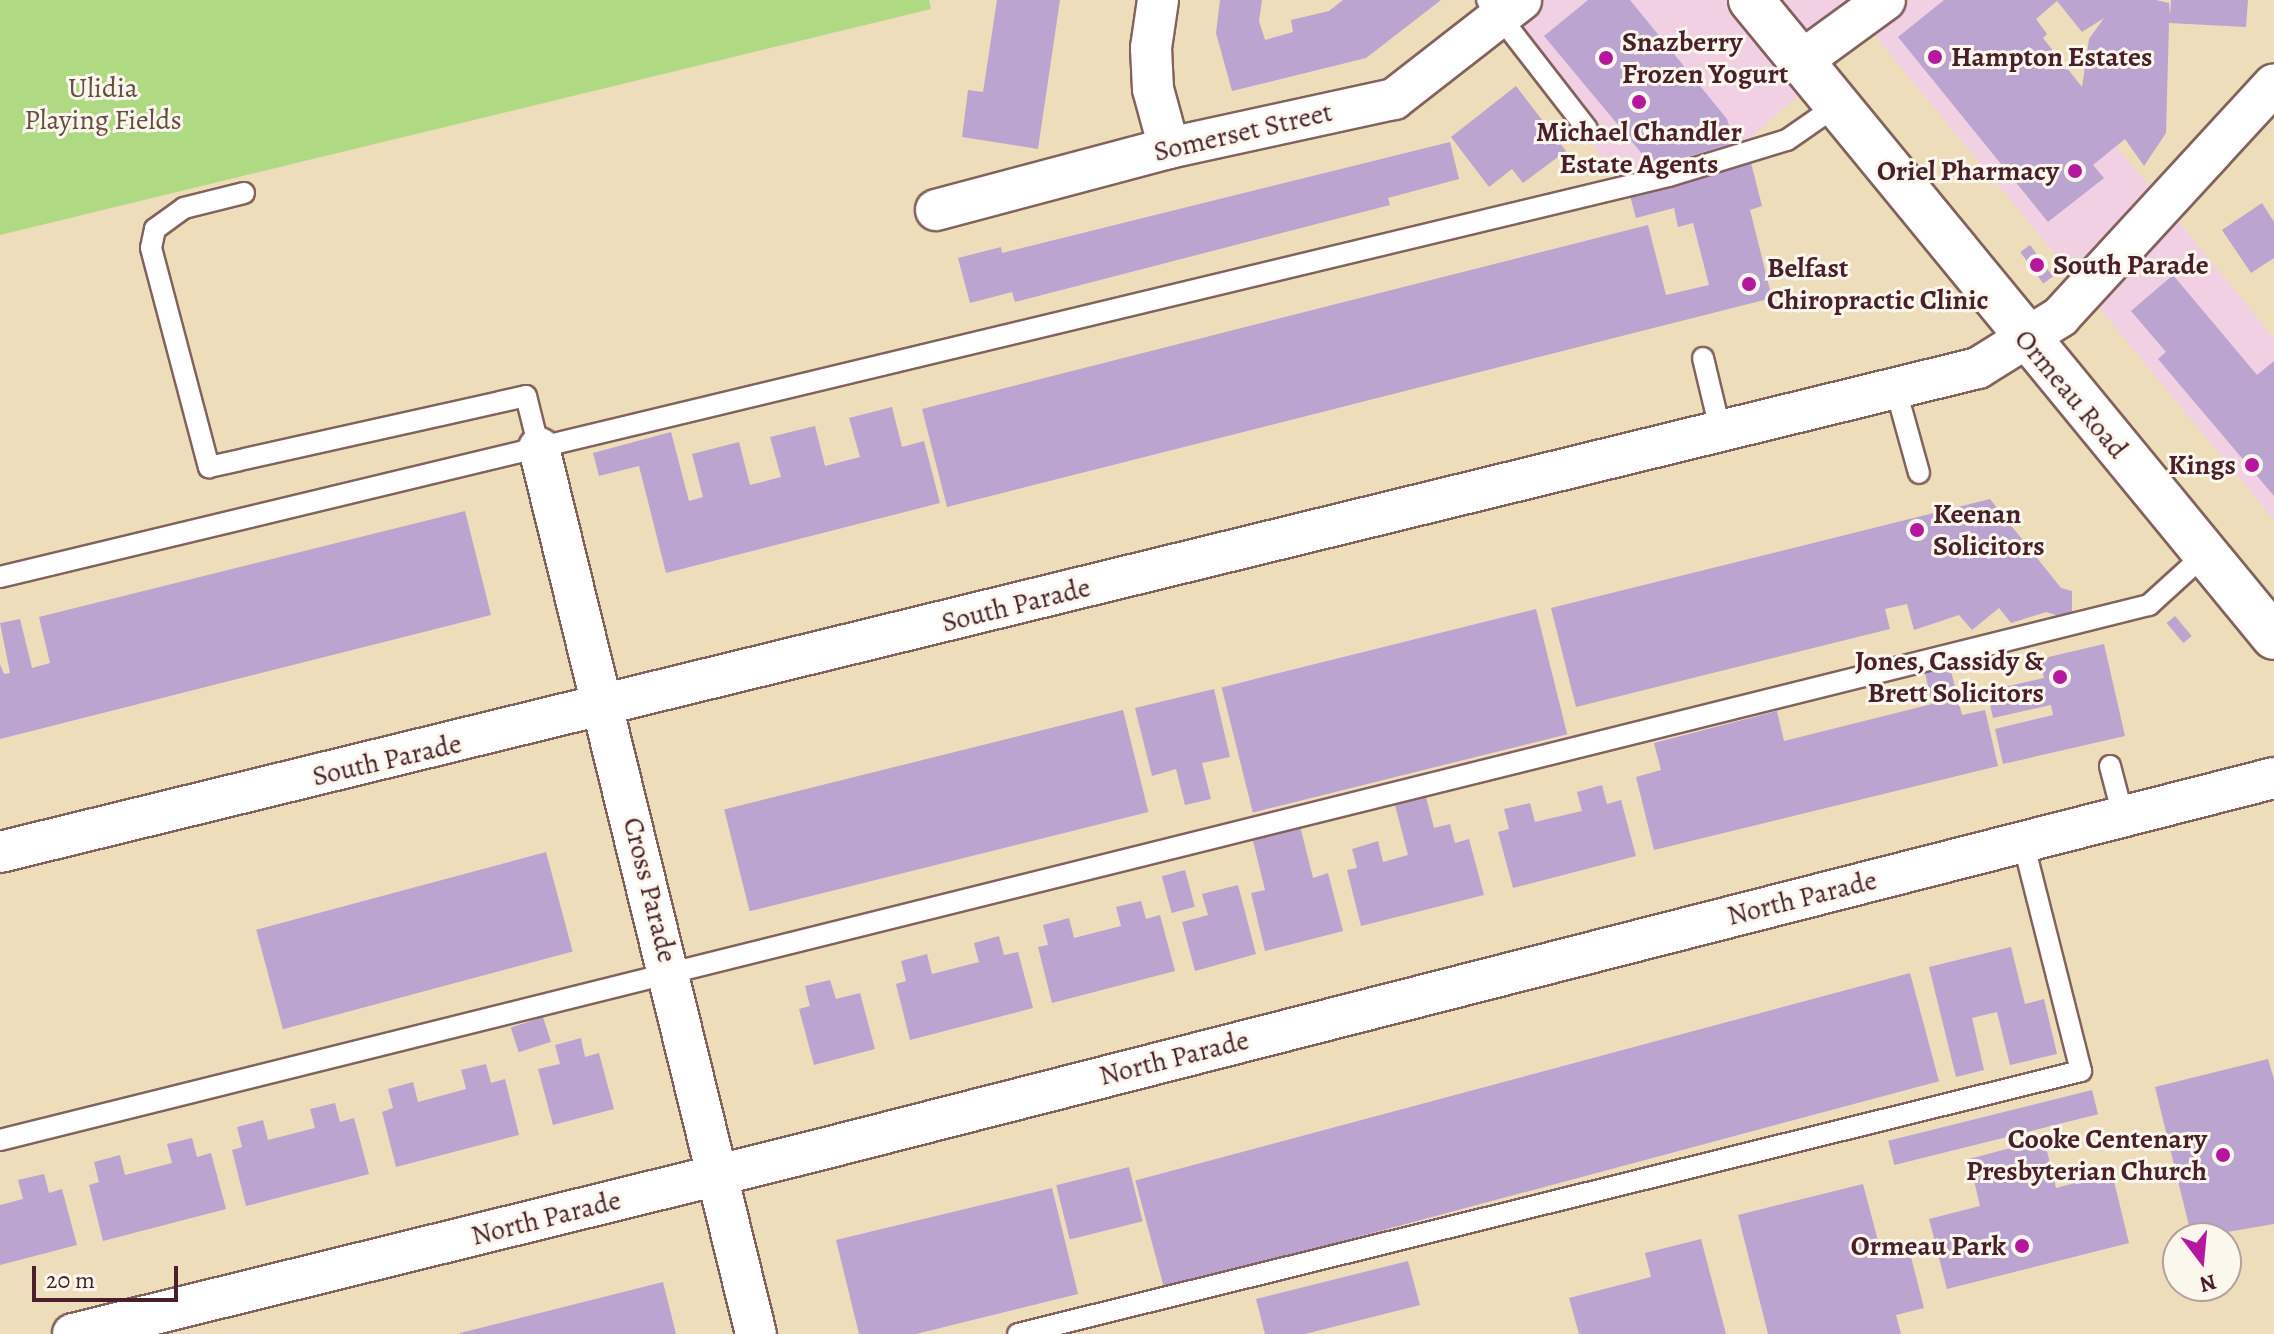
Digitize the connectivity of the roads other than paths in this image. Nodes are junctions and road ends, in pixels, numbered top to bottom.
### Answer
1 (1158, 0) edge
2 (1751, 0) edge
3 (1885, 0) edge
4 (1503, 6) edge
5 (1800, 62) junction
6 (2274, 84) edge
7 (1836, 106) junction
8 (1587, 129) dead end
9 (1169, 148) junction
10 (244, 193) dead end
11 (936, 210) dead end
12 (2026, 340) junction
13 (1703, 358) dead end
14 (1896, 390) junction
15 (1721, 433) junction
16 (539, 448) junction
17 (1919, 473) dead end
18 (2205, 554) junction
19 (0, 577) edge
20 (2274, 637) edge
21 (604, 708) junction
22 (2110, 766) dead end
23 (2274, 778) edge
24 (2123, 816) junction
25 (2023, 842) junction
26 (0, 852) edge
27 (670, 973) junction
28 (0, 1140) edge
29 (718, 1175) junction
30 (73, 1334) edge
31 (756, 1334) edge
32 (1018, 1334) edge

1 - 9 street
2 - 5 main road, Ormeau Road
3 - 5 street
4 - 8 lane
4 - 9 street, Somerset Street
5 - 7 main road, Ormeau Road
6 - 12 street, South Parade
7 - 12 main road, Ormeau Road
7 - 16 lane
9 - 11 street, Somerset Street
10 - 16 lane
12 - 14 street, South Parade
12 - 18 main road, Ormeau Road
13 - 15 lane
14 - 15 street, South Parade
14 - 17 lane
15 - 21 street, South Parade
16 - 19 lane
16 - 21 street, Cross Parade
18 - 20 main road, Ormeau Road
18 - 27 lane
21 - 26 street, South Parade
21 - 27 street, Cross Parade
22 - 24 lane
23 - 24 street, North Parade
24 - 25 street, North Parade
25 - 29 street, North Parade
25 - 32 lane
27 - 28 lane
27 - 29 street, Cross Parade
29 - 30 street, North Parade
29 - 31 street, Cross Parade

